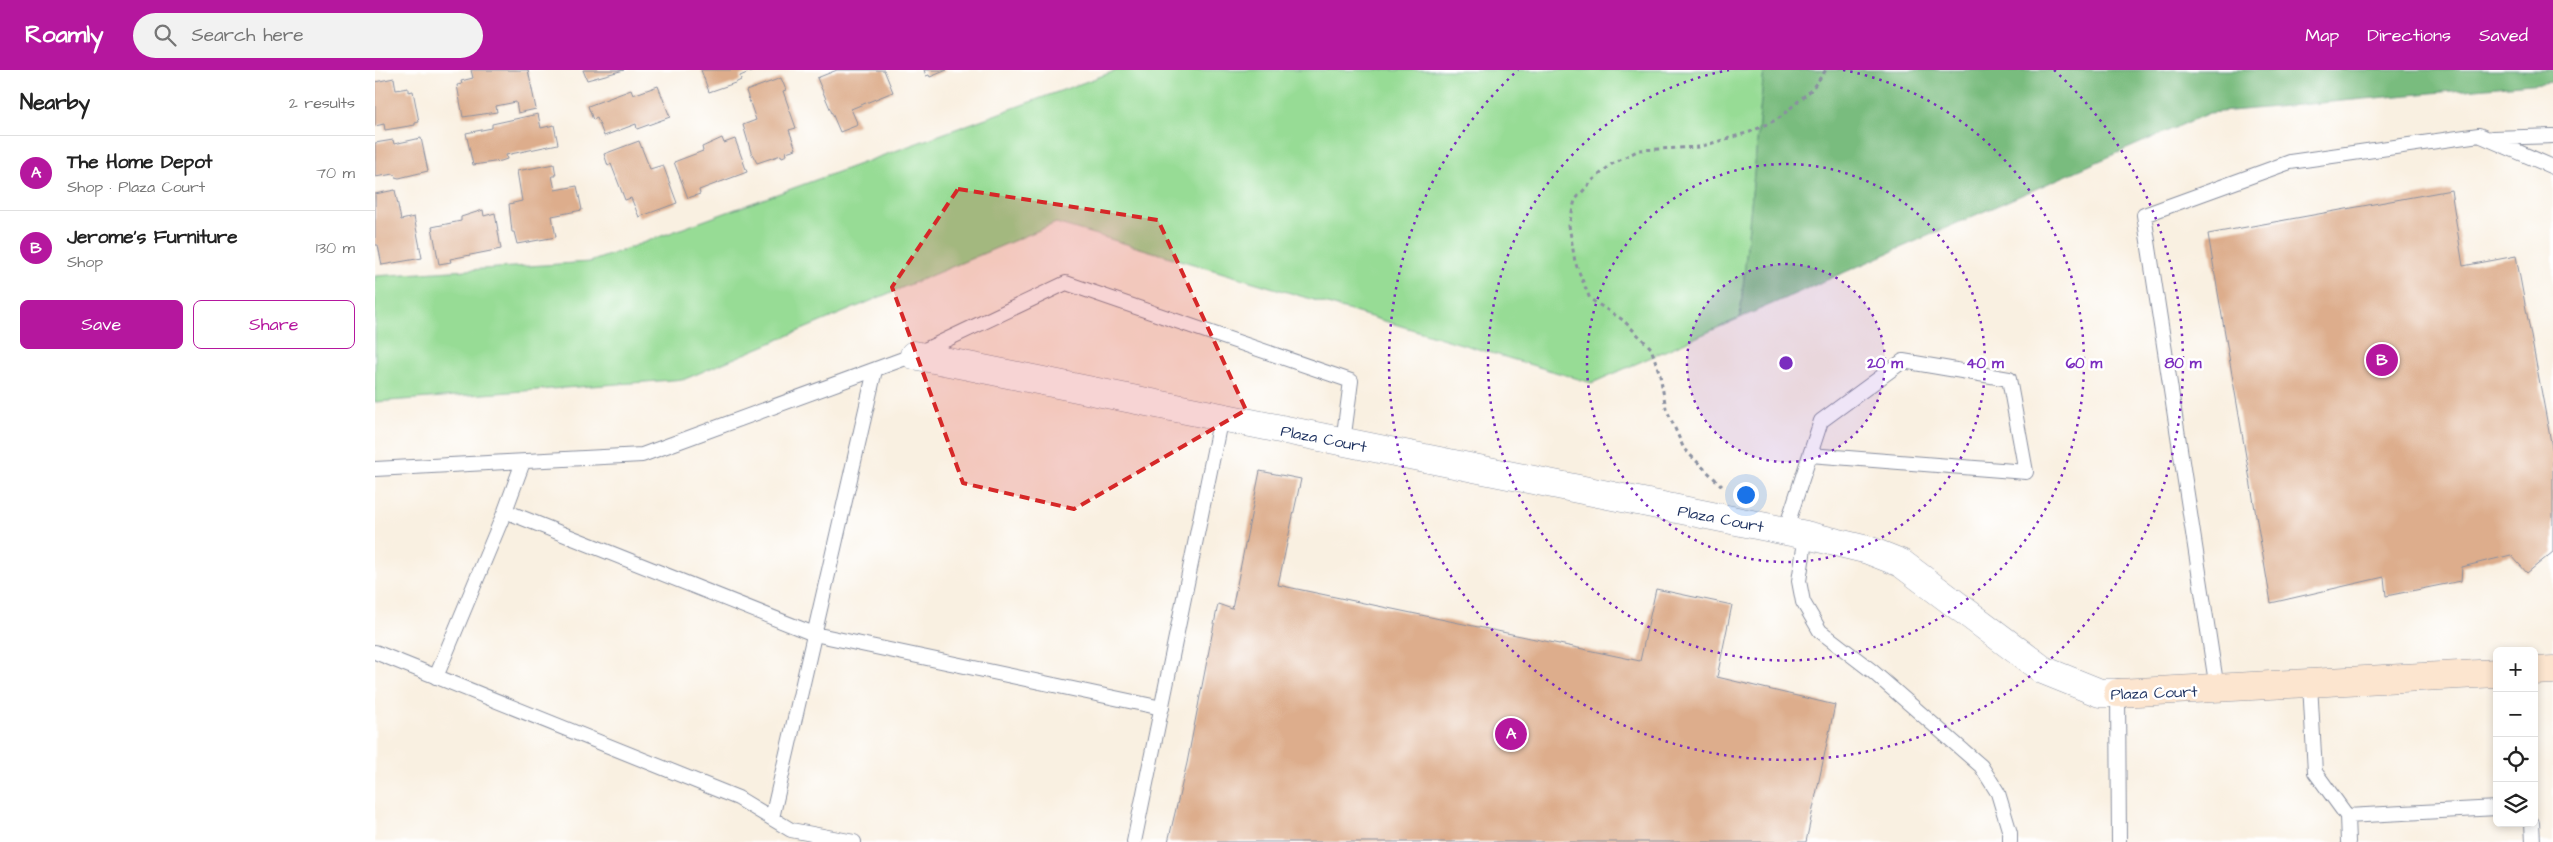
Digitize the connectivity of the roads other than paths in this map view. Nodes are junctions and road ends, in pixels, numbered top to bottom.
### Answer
1 (2553, 136) edge
2 (2486, 138) junction
3 (2553, 167) edge
4 (914, 355) junction
5 (875, 370) junction
6 (1221, 417) junction
7 (1343, 442) junction
8 (1810, 455) junction
9 (523, 462) junction
10 (375, 469) edge
11 (505, 511) junction
12 (1796, 533) junction
13 (814, 634) junction
14 (375, 652) edge
15 (2553, 670) edge
16 (2538, 671) edge
17 (2493, 673) edge
18 (436, 677) junction
19 (2310, 684) junction
20 (2217, 689) junction
21 (2118, 693) junction
22 (1162, 708) junction
23 (2493, 808) edge
24 (2347, 816) junction
25 (772, 818) junction
26 (2532, 827) edge
27 (854, 842) edge
28 (1134, 842) edge
29 (2010, 842) edge
30 (2119, 842) edge
31 (2348, 842) edge
32 (2533, 842) edge

1 - 2 lane
2 - 3 lane
2 - 20 lane
4 - 5 lane
4 - 6 street, Plaza Court
4 - 7 lane
5 - 9 lane
5 - 13 lane
6 - 7 street, Plaza Court
6 - 22 lane
7 - 12 street, Plaza Court
8 - 8 lane
8 - 12 lane
9 - 10 lane
9 - 11 lane
11 - 13 lane
11 - 18 lane
12 - 21 street, Plaza Court
12 - 29 lane
13 - 22 lane
13 - 25 lane
14 - 18 lane
15 - 16 street
17 - 19 street, Plaza Court
18 - 25 lane
19 - 20 street, Plaza Court
19 - 24 lane
20 - 21 street, Plaza Court
21 - 30 lane
22 - 28 lane
23 - 24 lane
24 - 31 lane
25 - 27 lane
26 - 32 lane

